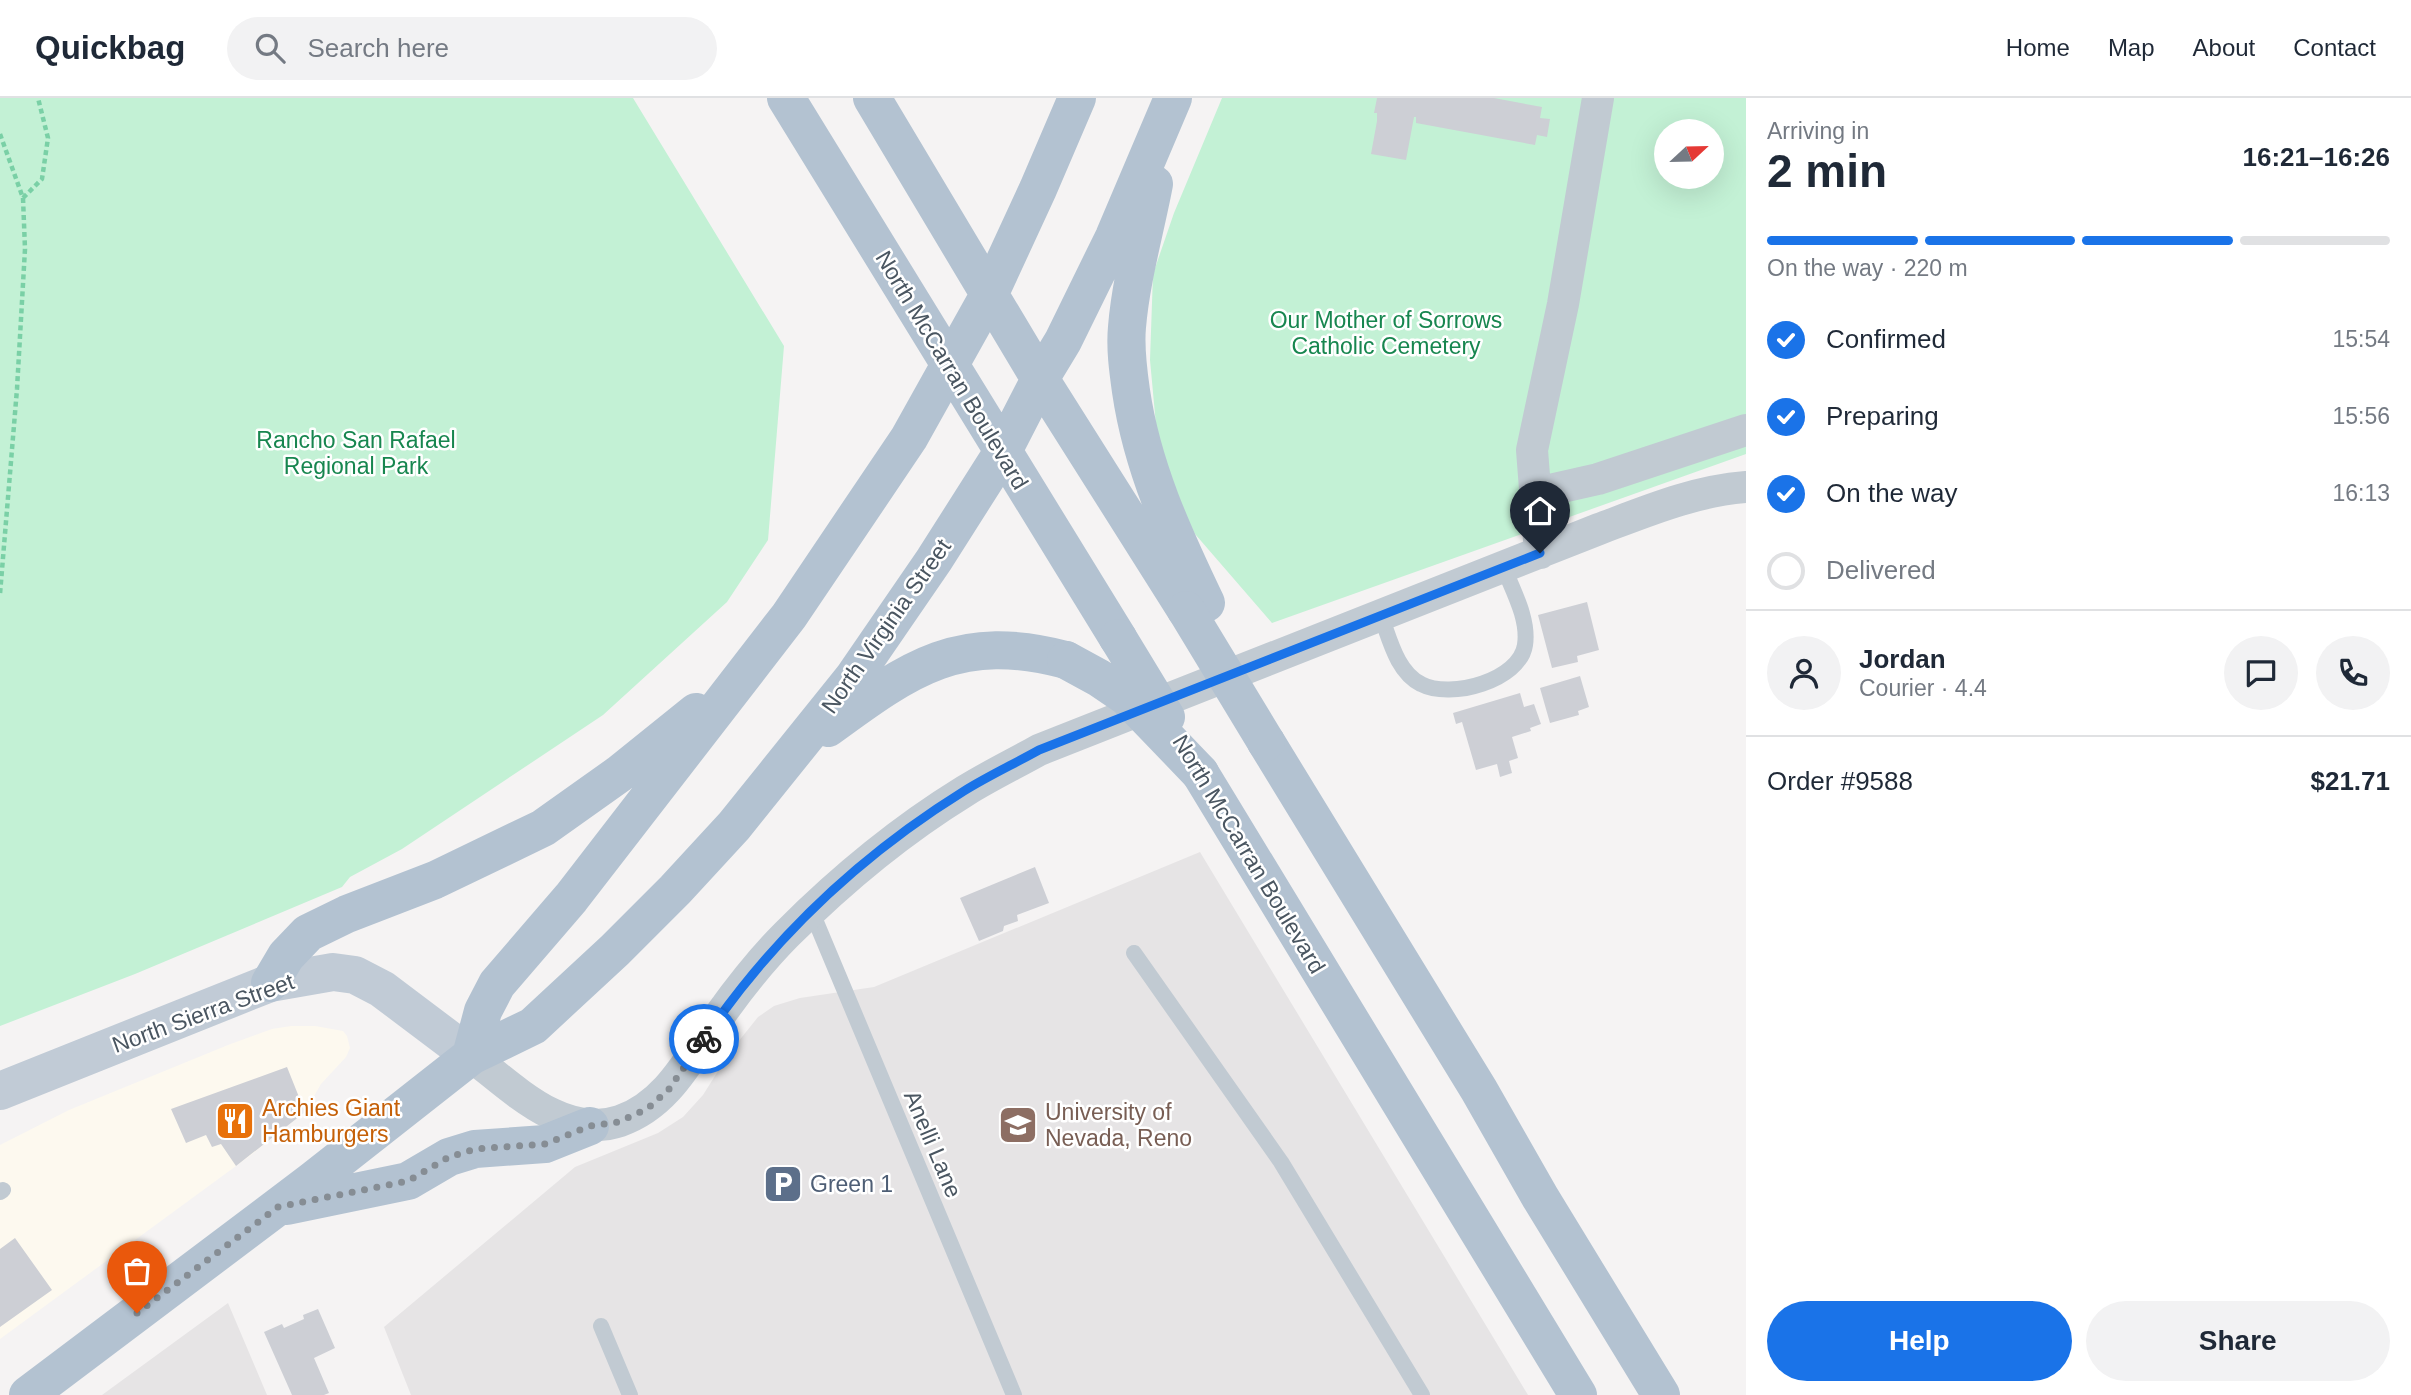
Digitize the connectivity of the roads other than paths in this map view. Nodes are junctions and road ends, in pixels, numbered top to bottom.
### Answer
1 (786, 98) edge
2 (872, 98) edge
3 (1077, 98) edge
4 (1598, 98) edge
5 (1169, 109) edge
6 (990, 293) junction
7 (950, 365) junction
8 (1041, 379) junction
9 (1746, 430) edge
10 (1002, 453) junction
11 (1746, 487) edge
12 (1536, 493) junction
13 (1540, 553) junction
14 (1504, 568) junction
15 (1196, 606) junction
16 (1381, 616) junction
17 (737, 681) junction
18 (795, 752) junction
19 (1200, 774) junction
20 (811, 910) junction
21 (1134, 953) dead end
22 (270, 983) junction
23 (471, 1056) junction
24 (0, 1091) edge
25 (590, 1126) junction
26 (278, 1207) junction
27 (601, 1326) dead end
28 (28, 1395) edge
29 (630, 1395) edge
30 (1013, 1395) edge
31 (1422, 1395) edge
32 (1578, 1395) edge
33 (1661, 1395) edge

1 - 7 main road, North McCarran Boulevard
2 - 6 main road
3 - 6 main road
4 - 12 street
5 - 8 main road, North Virginia Street
5 - 15 main road
6 - 7 main road
6 - 8 main road
7 - 10 main road, North McCarran Boulevard
7 - 17 main road
8 - 10 main road, North Virginia Street
8 - 15 main road
9 - 12 street
10 - 18 main road, North Virginia Street
10 - 19 main road, North McCarran Boulevard, bridge
11 - 13 street
12 - 13 street
13 - 14 street
14 - 16 street
14 - 16 lane
15 - 33 main road, bridge
16 - 20 street
17 - 22 main road
17 - 23 main road
18 - 19 main road, bridge
18 - 23 main road, North Virginia Street
19 - 32 main road, North McCarran Boulevard
20 - 25 street
20 - 30 lane, Anelli Lane
21 - 31 lane
22 - 23 main road, North Sierra Street
22 - 24 main road, North Sierra Street
23 - 25 street
23 - 26 main road, North Virginia Street
25 - 26 main road
26 - 28 main road, North Virginia Street
27 - 29 lane

